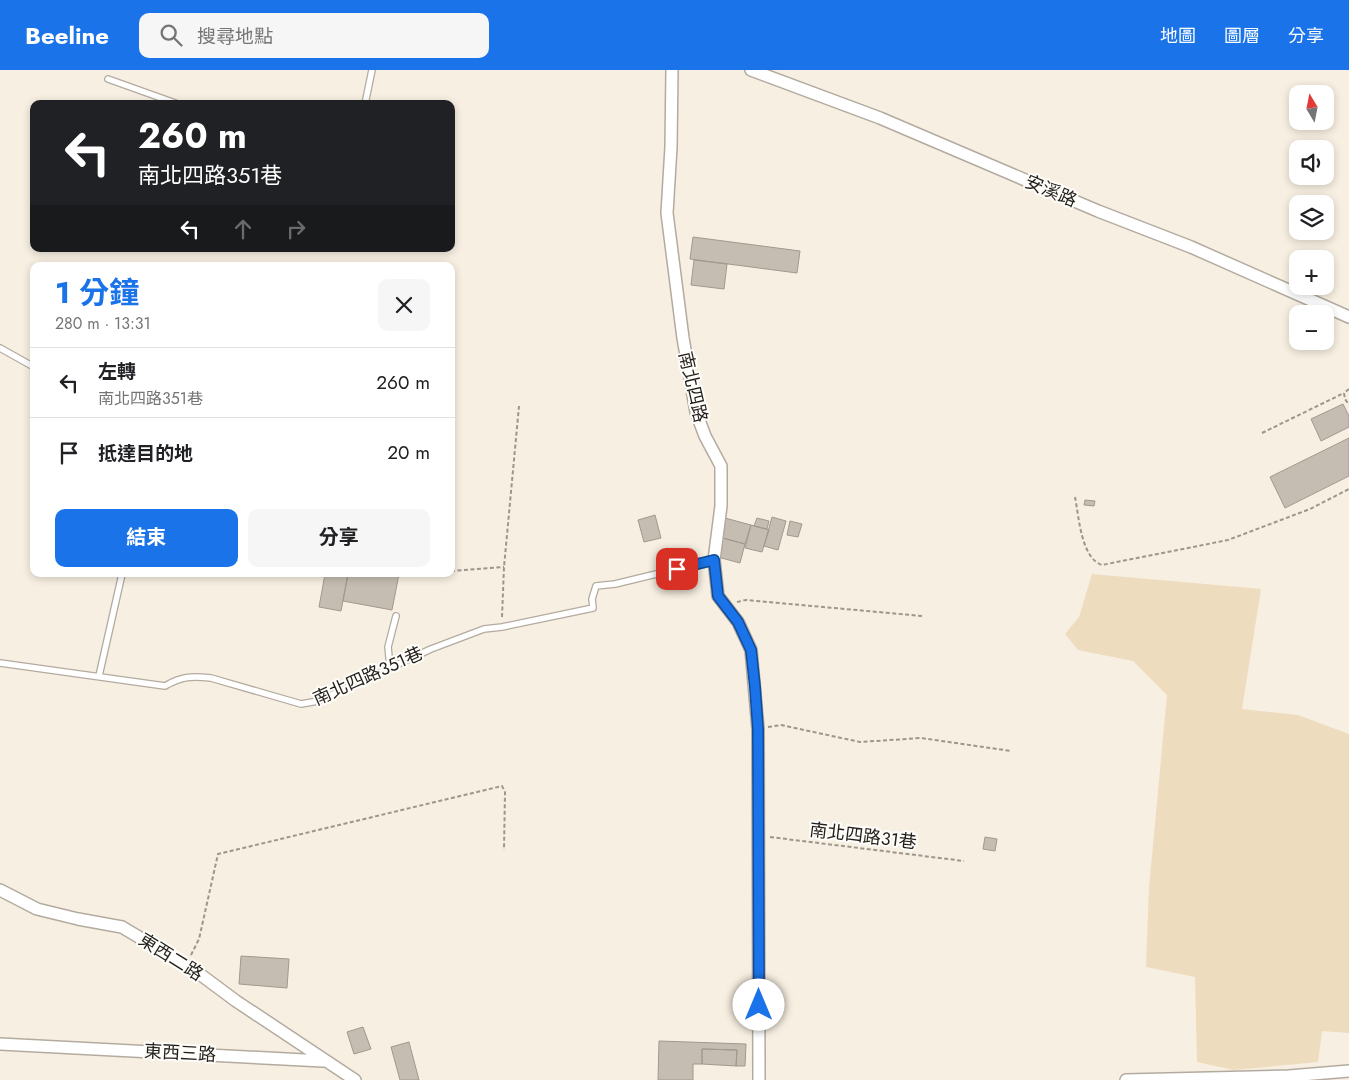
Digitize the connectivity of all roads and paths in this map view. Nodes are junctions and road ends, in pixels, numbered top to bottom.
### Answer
1 (372, 70) edge
2 (672, 70) edge
3 (751, 70) edge
4 (108, 79) dead end
5 (167, 100) edge
6 (366, 100) edge
7 (1349, 317) edge
8 (0, 348) edge
9 (30, 365) edge
10 (1349, 389) edge
11 (1344, 393) junction
12 (1349, 404) edge
13 (519, 406) dead end
14 (1262, 433) dead end
15 (1349, 489) edge
16 (1075, 497) dead end
17 (714, 560) junction
18 (504, 567) junction
19 (455, 571) edge
20 (121, 577) edge
21 (725, 605) junction
22 (396, 616) dead end
23 (922, 616) dead end
24 (502, 627) junction
25 (0, 663) edge
26 (390, 667) junction
27 (99, 676) junction
28 (758, 729) junction
29 (1010, 751) dead end
30 (758, 836) junction
31 (504, 850) dead end
32 (964, 861) dead end
33 (0, 890) edge
34 (186, 966) junction
35 (0, 1044) edge
36 (325, 1061) junction
37 (1349, 1071) edge
38 (355, 1080) edge
39 (759, 1080) edge
40 (1126, 1080) edge

1 - 6 lane
2 - 17 street, 南北四路
3 - 7 street, 安溪路
4 - 5 lane
8 - 9 lane
10 - 11 path
11 - 12 path
11 - 14 path
13 - 18 path
15 - 16 path
17 - 21 street, 南北四路
17 - 24 lane, 南北四路351巷
18 - 19 path
18 - 24 path
20 - 27 lane
21 - 23 path
21 - 28 street, 南北四路
22 - 26 lane
24 - 26 lane, 南北四路351巷
25 - 27 lane, 南北四路351巷
26 - 27 lane, 南北四路351巷
28 - 29 path
28 - 30 street, 南北四路
30 - 32 path, 南北四路31巷
30 - 39 street, 南北四路
31 - 34 path
33 - 34 street, 東西二路
34 - 36 street, 東西二路
35 - 36 street, 東西三路
36 - 38 street, 東西三路
37 - 40 street

